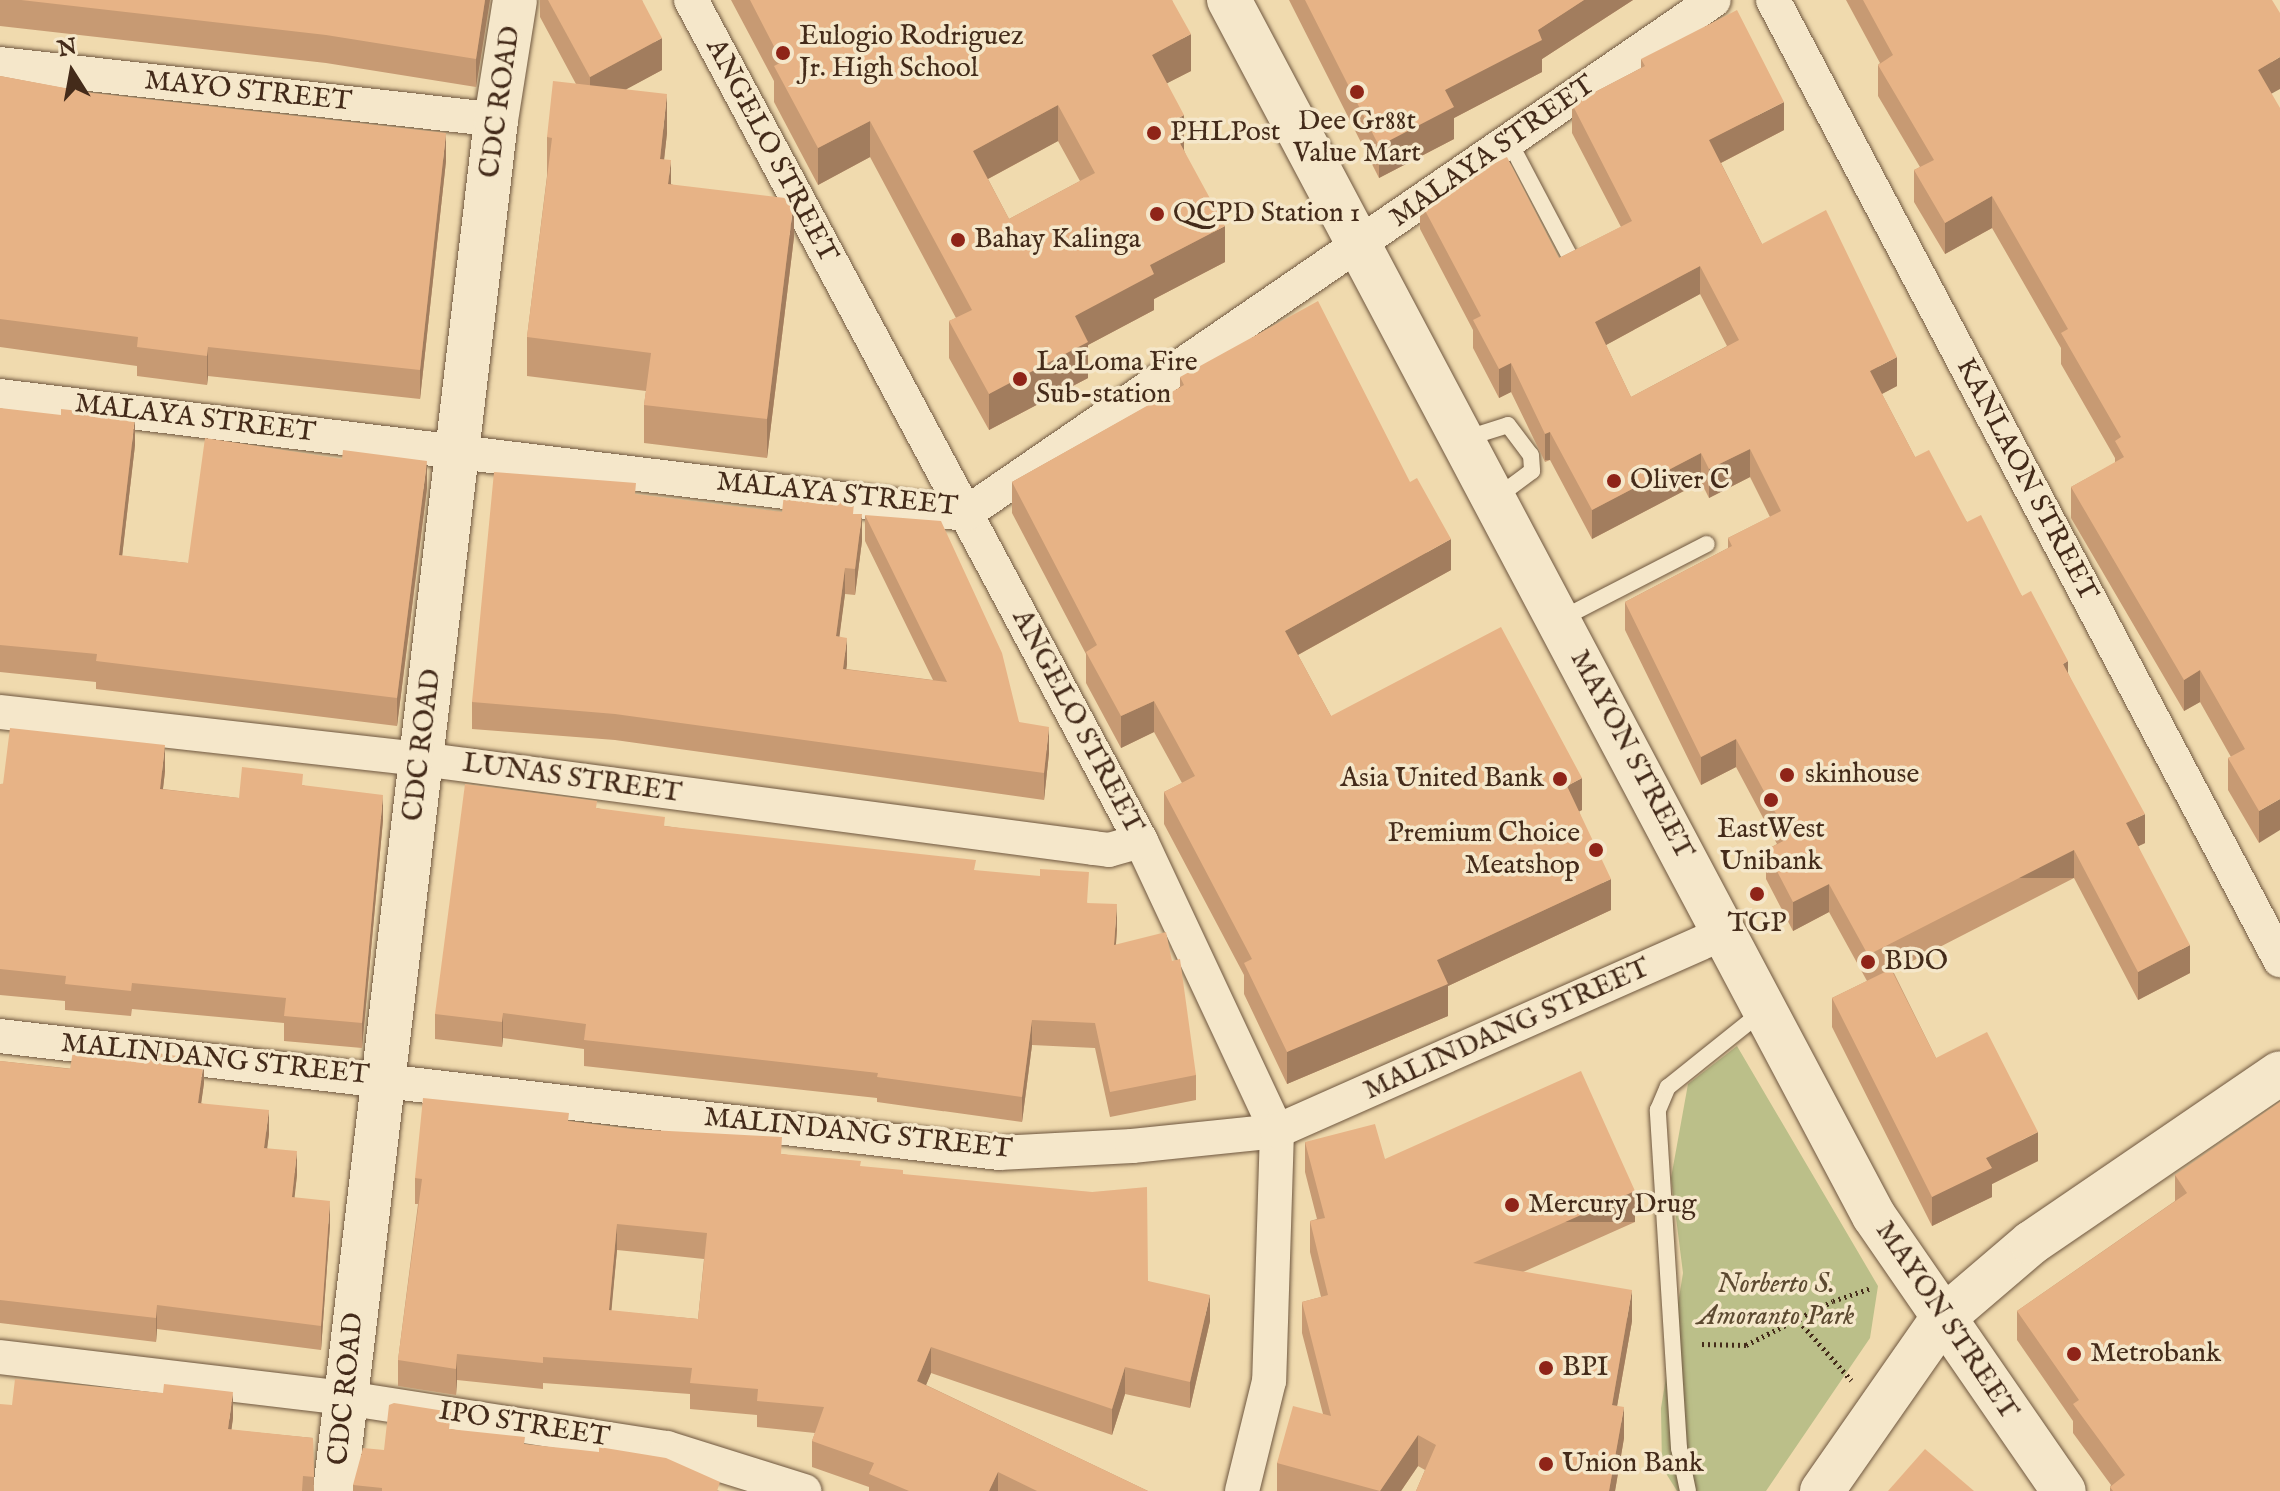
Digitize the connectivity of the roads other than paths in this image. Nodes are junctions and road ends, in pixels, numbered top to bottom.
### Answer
1 (515, 0) edge
2 (691, 0) edge
3 (1229, 0) edge
4 (1714, 0) edge
5 (1773, 0) edge
6 (0, 64) edge
7 (496, 120) junction
8 (1509, 141) junction
9 (1356, 248) junction
10 (1568, 253) edge
11 (0, 396) edge
12 (457, 450) junction
13 (965, 514) junction
14 (1707, 544) dead end
15 (1558, 621) junction
16 (0, 712) edge
17 (421, 759) junction
18 (1141, 841) junction
19 (1727, 932) junction
20 (2280, 960) edge
21 (1767, 1008) junction
22 (0, 1036) edge
23 (2280, 1073) edge
24 (381, 1078) junction
25 (1277, 1131) junction
26 (1942, 1319) junction
27 (0, 1357) edge
28 (346, 1398) junction
29 (335, 1491) edge
30 (804, 1491) edge
31 (1242, 1491) edge
32 (1688, 1491) edge
33 (1822, 1491) edge
34 (2064, 1491) edge

1 - 7 street, CDC ROAD
2 - 13 street, ANGELO STREET
3 - 9 street, MAYON STREET
4 - 8 street, MALAYA STREET
5 - 20 street, KANLAON STREET
6 - 7 street, MAYO STREET
7 - 12 street, CDC ROAD
8 - 9 street, MALAYA STREET
8 - 10 lane
9 - 13 street, MALAYA STREET
9 - 15 street, MAYON STREET
11 - 12 street, MALAYA STREET
12 - 13 street, MALAYA STREET
12 - 17 street, CDC ROAD
13 - 18 street, ANGELO STREET
14 - 15 lane
15 - 19 street, MAYON STREET
16 - 17 street, LUNAS STREET
17 - 18 street, LUNAS STREET
17 - 24 street, CDC ROAD
18 - 25 street, ANGELO STREET
19 - 21 street, MAYON STREET
19 - 25 street, MALINDANG STREET
21 - 26 street, MAYON STREET
21 - 32 lane
22 - 24 street, MALINDANG STREET
23 - 26 street
24 - 25 street, MALINDANG STREET
24 - 28 street, CDC ROAD
25 - 31 street, ANGELO STREET
26 - 33 street
26 - 34 street, MAYON STREET
27 - 28 street, IPO STREET
28 - 29 street, CDC ROAD
28 - 30 street, IPO STREET

